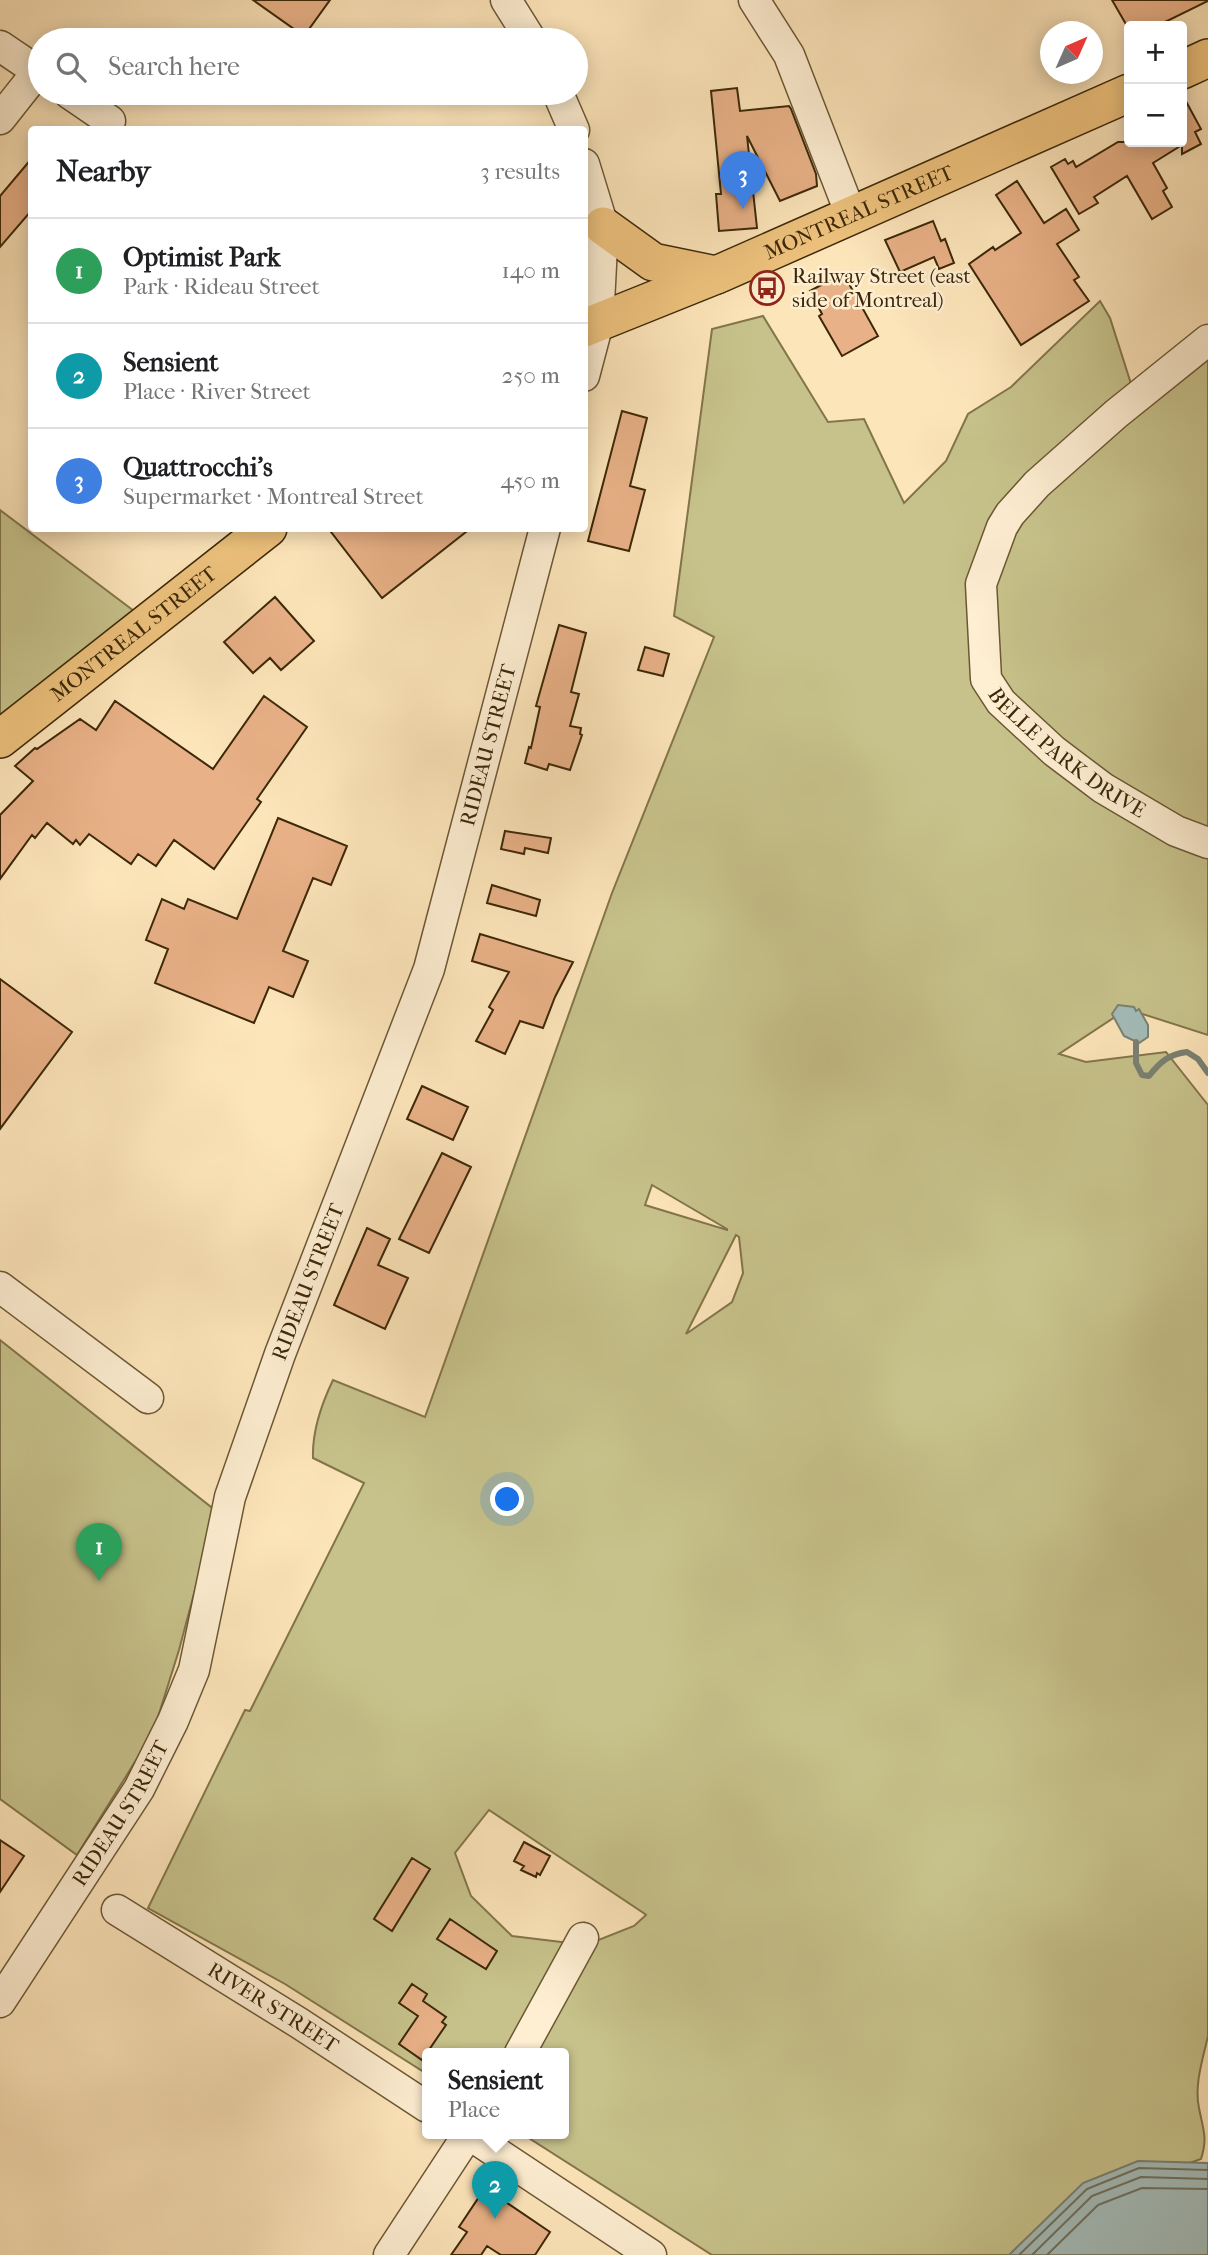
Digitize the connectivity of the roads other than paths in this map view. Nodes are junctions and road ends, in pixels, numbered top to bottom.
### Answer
1 (506, 0) edge
2 (754, 0) edge
3 (524, 28) edge
4 (0, 46) edge
5 (1208, 58) edge
6 (28, 65) edge
7 (1187, 68) edge
8 (28, 85) edge
9 (1124, 95) edge
10 (87, 105) edge
11 (563, 105) edge
12 (0, 118) edge
13 (110, 121) dead end
14 (572, 126) edge
15 (588, 177) edge
16 (851, 215) junction
17 (603, 226) junction
18 (716, 275) junction
19 (592, 325) edge
20 (1208, 340) edge
21 (588, 350) edge
22 (263, 532) edge
23 (544, 532) edge
24 (0, 739) edge
25 (1208, 843) edge
26 (0, 1287) edge
27 (148, 1398) dead end
28 (117, 1910) dead end
29 (583, 1938) dead end
30 (0, 2002) edge
31 (523, 2048) edge
32 (422, 2104) edge
33 (464, 2139) edge
34 (477, 2139) edge
35 (389, 2255) edge
36 (651, 2255) edge

1 - 3 street
2 - 16 street
4 - 6 street
5 - 7 main road
8 - 12 street
9 - 16 main road, MONTREAL STREET
10 - 13 street
11 - 14 street
15 - 17 street
16 - 18 main road, MONTREAL STREET
17 - 18 main road
17 - 19 street
18 - 19 main road, MONTREAL STREET
19 - 21 street
20 - 25 street, BELLE PARK DRIVE
22 - 24 main road, MONTREAL STREET
23 - 30 street, RIDEAU STREET
26 - 27 street
28 - 32 street, RIVER STREET
29 - 31 street
33 - 35 street
34 - 36 street

